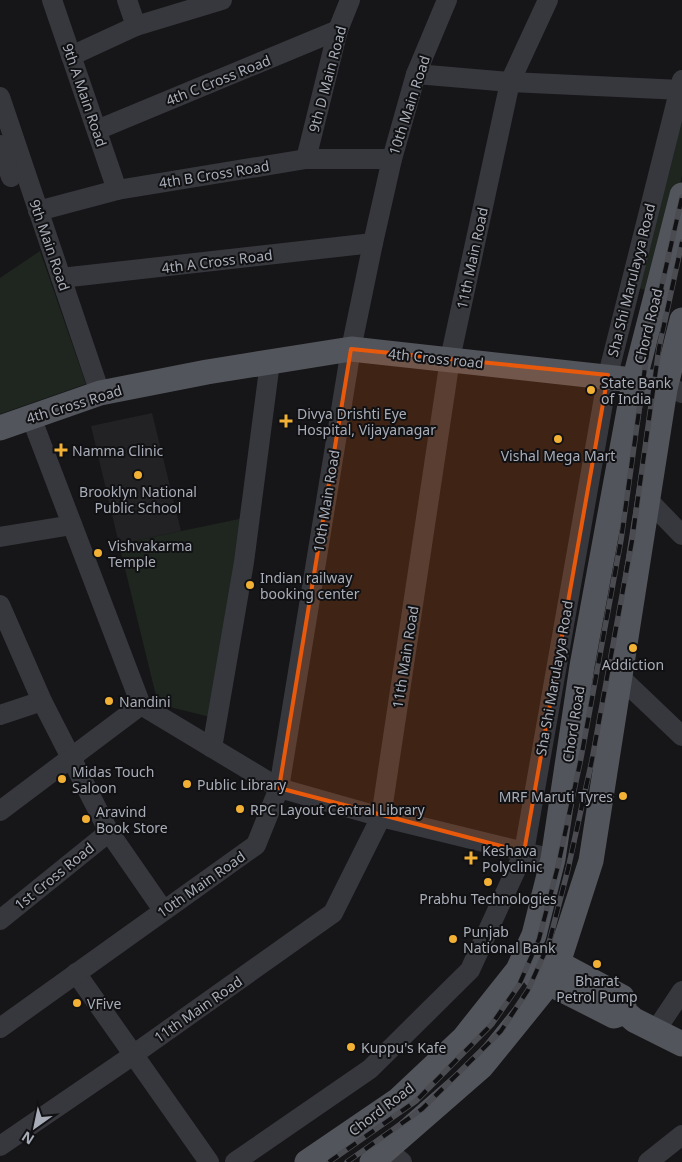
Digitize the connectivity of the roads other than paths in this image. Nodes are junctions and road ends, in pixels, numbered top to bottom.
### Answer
1 (52, 0) edge
2 (127, 0) edge
3 (350, 0) edge
4 (447, 0) edge
5 (548, 0) edge
6 (214, 1) edge
7 (136, 26) junction
8 (338, 30) junction
9 (72, 56) junction
10 (416, 74) junction
11 (510, 82) junction
12 (681, 86) edge
13 (0, 97) edge
14 (98, 130) junction
15 (0, 145) edge
16 (306, 159) junction
17 (392, 159) junction
18 (12, 177) edge
19 (117, 190) junction
20 (682, 195) edge
21 (38, 211) junction
22 (373, 243) junction
23 (61, 278) junction
24 (682, 320) edge
25 (350, 349) junction
26 (450, 359) junction
27 (270, 362) junction
28 (207, 372) joint
29 (608, 375) junction
30 (635, 378) junction
31 (674, 389) edge
32 (100, 393) junction
33 (31, 417) junction
34 (0, 428) edge
35 (648, 500) junction
36 (72, 525) junction
37 (682, 535) edge
38 (0, 537) edge
39 (2, 613) edge
40 (620, 677) junction
41 (42, 701) junction
42 (141, 705) junction
43 (0, 715) edge
44 (682, 736) edge
45 (212, 748) junction
46 (70, 758) junction
47 (279, 788) junction
48 (0, 811) edge
49 (381, 817) junction
50 (109, 832) junction
51 (524, 852) junction
52 (553, 859) junction
53 (163, 910) junction
54 (0, 920) edge
55 (522, 962) junction
56 (76, 973) junction
57 (554, 973) junction
58 (682, 991) edge
59 (0, 1028) edge
60 (656, 1030) junction
61 (682, 1044) edge
62 (135, 1054) junction
63 (682, 1135) edge
64 (0, 1146) edge
65 (387, 1158) edge
66 (210, 1162) edge
67 (235, 1162) edge
68 (307, 1162) edge
69 (648, 1162) edge

1 - 9 street, 9th A Main Road
2 - 7 street
3 - 8 street, 9th D Main Road
4 - 10 street, 10th Main Road
5 - 11 street, 11th Main Road
6 - 7 street
7 - 9 street
8 - 14 street, 4th C Cross Road
8 - 16 street, 9th D Main Road
9 - 14 street, 9th A Main Road
10 - 11 street
10 - 17 street, 10th Main Road
11 - 12 street
11 - 26 street, 11th Main Road
12 - 29 street, Sha Shi Marulayya Road
13 - 18 street, 9th Main Road
14 - 19 street, 9th A Main Road
15 - 18 street
16 - 17 street, 4th B Cross Road
16 - 19 street, 4th B Cross Road
17 - 22 street, 10th Main Road
18 - 21 street, 9th Main Road
19 - 21 street, 4th B Cross Road
20 - 30 main road, Chord Road
21 - 23 street, 9th Main Road
22 - 23 street, 4th A Cross Road
22 - 25 street, 10th Main Road
23 - 32 street, 9th Main Road
24 - 31 main road
25 - 26 main road, 4th Cross road
25 - 27 main road, 4th Cross road
25 - 47 street, 10th Main Road
26 - 29 main road, 4th Cross road
26 - 49 street, 11th Main Road
27 - 28 main road, 4th Cross road
27 - 45 street
28 - 32 main road, 4th Cross Road
29 - 30 main road, 4th Cross road
29 - 51 street, Sha Shi Marulayya Road
30 - 31 main road, 4th Cross road
30 - 52 main road, Chord Road
31 - 35 main road
32 - 33 main road, 4th Cross Road
33 - 34 main road, 4th Cross Road
33 - 36 street
35 - 37 street
35 - 40 main road
36 - 38 street
36 - 42 street
39 - 41 street
40 - 44 street
40 - 57 main road
41 - 43 street
41 - 46 street
42 - 45 street
42 - 46 street
45 - 47 street
46 - 48 street
46 - 50 street
47 - 49 street
47 - 53 street, 10th Main Road
49 - 51 street
49 - 62 street, 11th Main Road
50 - 53 street
50 - 54 street, 1st Cross Road
51 - 52 street
51 - 67 street, Sha Shi Marulayya Road
52 - 55 main road, Chord Road
53 - 56 street, 10th Main Road
55 - 57 main road
55 - 68 main road, Chord Road
56 - 59 street, 10th Main Road
56 - 62 street
57 - 60 main road
57 - 65 main road
58 - 60 street
60 - 61 main road
62 - 64 street, 11th Main Road
62 - 66 street
63 - 69 street

